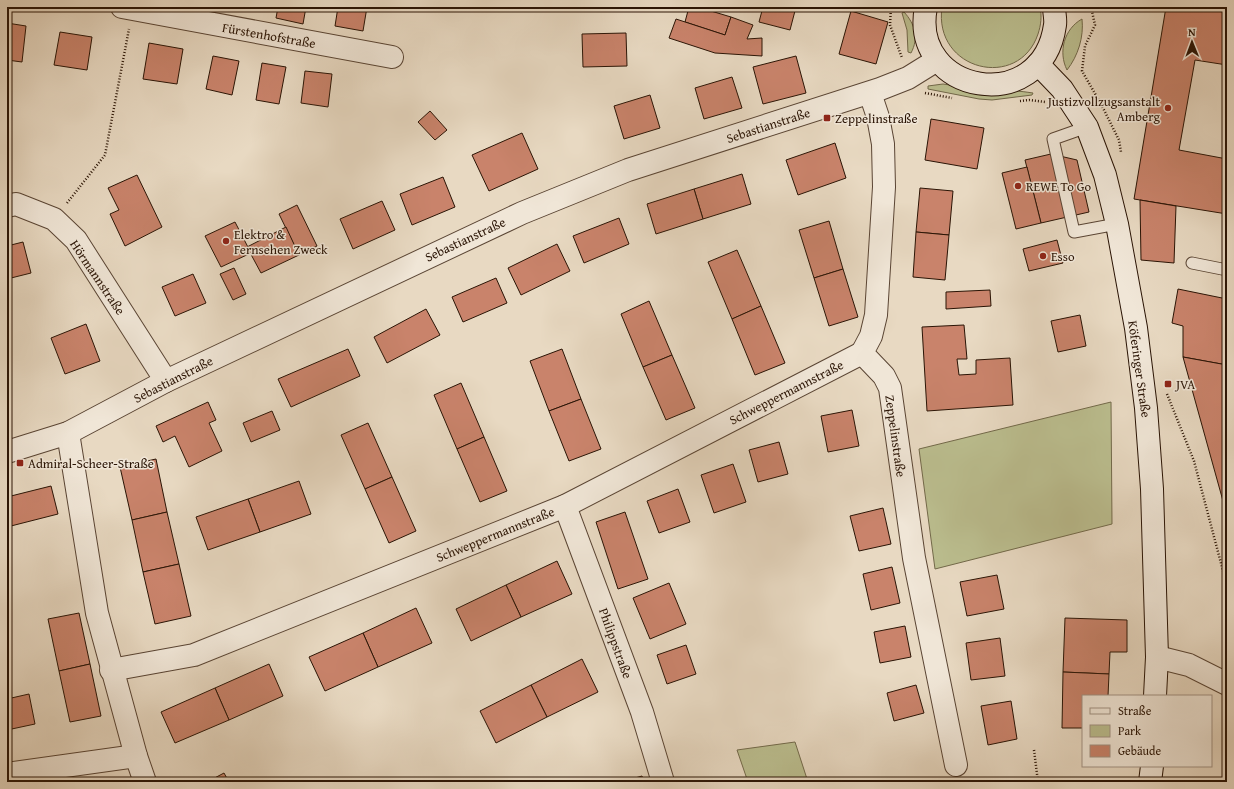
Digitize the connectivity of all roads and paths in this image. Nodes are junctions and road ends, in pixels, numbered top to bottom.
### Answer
1 (891, 7) edge
2 (926, 7) edge
3 (1054, 7) edge
4 (1091, 7) edge
5 (128, 8) edge
6 (890, 25) dead end
7 (392, 57) dead end
8 (937, 60) junction
9 (1038, 64) junction
10 (870, 93) junction
11 (1087, 127) junction
12 (1121, 155) dead end
13 (7, 206) edge
14 (54, 219) junction
15 (1117, 224) junction
16 (1192, 263) dead end
17 (1227, 270) edge
18 (862, 353) junction
19 (166, 381) junction
20 (1165, 390) dead end
21 (68, 433) junction
22 (7, 452) edge
23 (565, 506) junction
24 (1227, 586) edge
25 (1157, 657) junction
26 (111, 670) junction
27 (1227, 684) edge
28 (1155, 695) edge
29 (1034, 750) dead end
30 (136, 756) junction
31 (956, 765) dead end
32 (1152, 767) edge
33 (7, 774) edge
34 (145, 782) edge
35 (663, 782) edge
36 (1038, 782) edge
37 (1150, 782) edge

1 - 6 path
2 - 8 street
3 - 9 street
4 - 12 path
5 - 7 street, Fürstenhofstraße
5 - 14 path
8 - 9 street
8 - 10 street, Sebastianstraße
9 - 11 street, Köferinger Straße
10 - 18 street
10 - 19 street, Sebastianstraße
11 - 15 street, Köferinger Straße
11 - 15 lane
13 - 14 street, Hörmannstraße
14 - 19 street, Hörmannstraße
15 - 25 street, Köferinger Straße
16 - 17 lane
18 - 23 street, Schweppermannstraße
18 - 31 street, Zeppelinstraße
19 - 21 street, Sebastianstraße
20 - 24 path
21 - 22 street, Sebastianstraße
21 - 26 street
23 - 26 street, Schweppermannstraße
23 - 35 street, Philippstraße
25 - 27 street
25 - 28 street, Köferinger Straße
26 - 30 street
29 - 36 path
30 - 33 street
30 - 34 street
32 - 37 street

